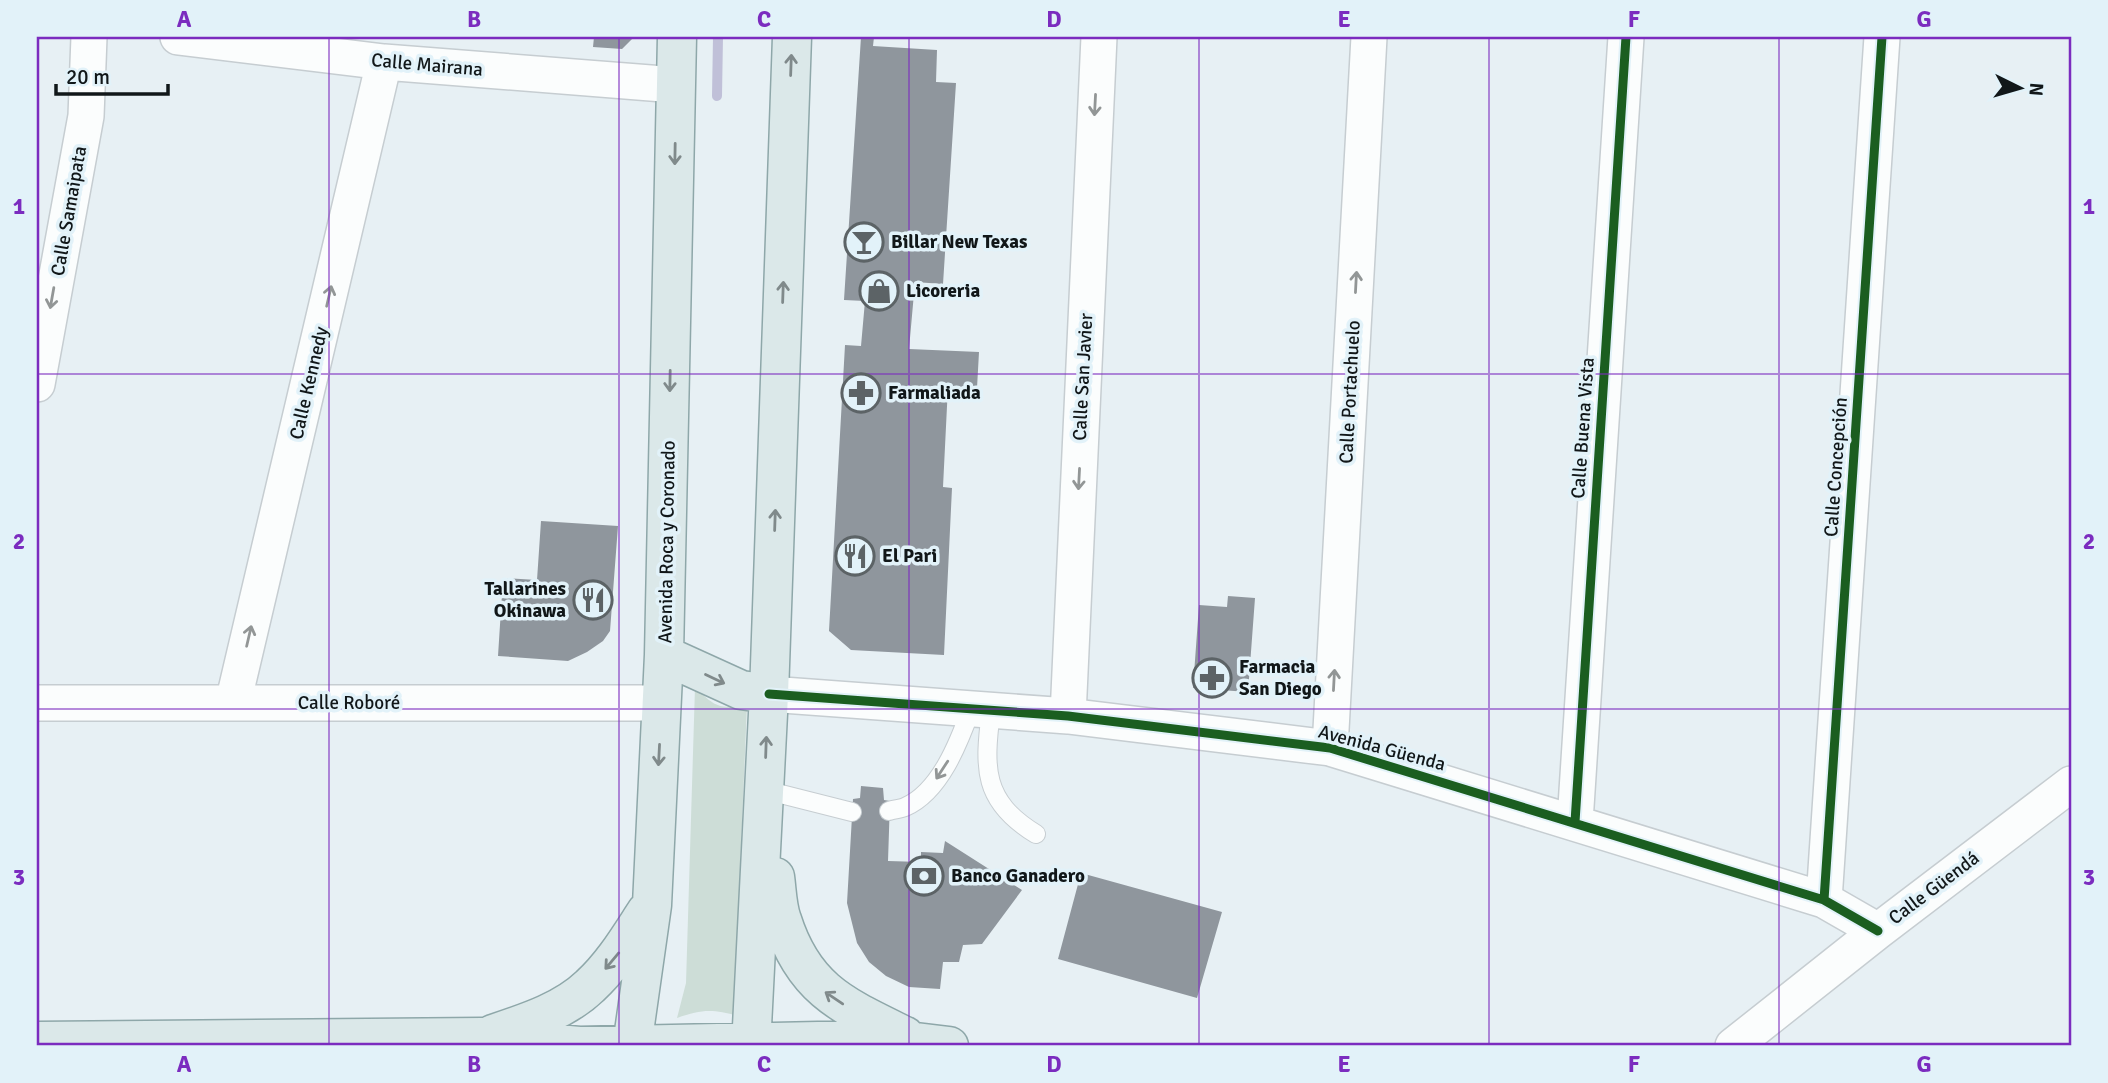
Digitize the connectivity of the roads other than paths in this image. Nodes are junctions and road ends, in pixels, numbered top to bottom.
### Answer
1 (89, 37) edge
2 (178, 37) edge
3 (677, 37) edge
4 (792, 37) edge
5 (1098, 37) edge
6 (1369, 37) edge
7 (1626, 37) edge
8 (1882, 37) edge
9 (384, 62) junction
10 (676, 85) junction
11 (37, 384) edge
12 (664, 655) junction
13 (769, 694) junction
14 (37, 703) edge
15 (233, 703) junction
16 (662, 703) junction
17 (981, 710) junction
18 (1069, 716) junction
19 (1330, 748) junction
20 (2071, 784) edge
21 (764, 798) junction
22 (890, 811) dead end
23 (852, 812) dead end
24 (1575, 822) junction
25 (1036, 834) dead end
26 (1824, 900) junction
27 (652, 905) junction
28 (1878, 931) junction
29 (482, 1037) junction
30 (37, 1041) edge
31 (751, 1044) edge
32 (932, 1044) edge
33 (632, 1046) edge
34 (1733, 1046) edge

1 -> 11 street, Calle Samaipata
2 - 9 street, Calle Mairana
3 - 10 main road, Avenida Roca y Coronado
13 -> 4 main road
5 -> 18 street, Calle San Javier
19 -> 6 street, Calle Portachuelo
7 - 24 street, Calle Buena Vista
8 - 26 street, Calle Concepción
9 - 10 street, Calle Mairana
15 -> 9 street, Calle Kennedy
10 -> 12 main road, Avenida Roca y Coronado
12 -> 13 main road
12 - 16 main road, Avenida Roca y Coronado
13 - 17 street, Avenida Güenda
21 -> 13 main road
14 - 15 street, Calle Roboré
15 - 16 street, Calle Roboré
16 -> 27 main road, Avenida Roca y Coronado
17 - 18 street, Avenida Güenda
17 -> 22 lane
17 - 25 lane
18 - 19 street, Avenida Güenda
19 - 24 street, Avenida Güenda
20 - 28 street, Calle Güendá
21 - 23 lane
21 - 31 main road
32 -> 21 main road
24 - 26 street, Avenida Güenda
26 - 28 street, Avenida Güenda
27 -> 29 main road
27 - 33 main road, Avenida Roca y Coronado
28 - 34 street, Calle Güendá
29 - 30 main road
29 - 33 main road
31 - 32 main road
31 - 33 main road

